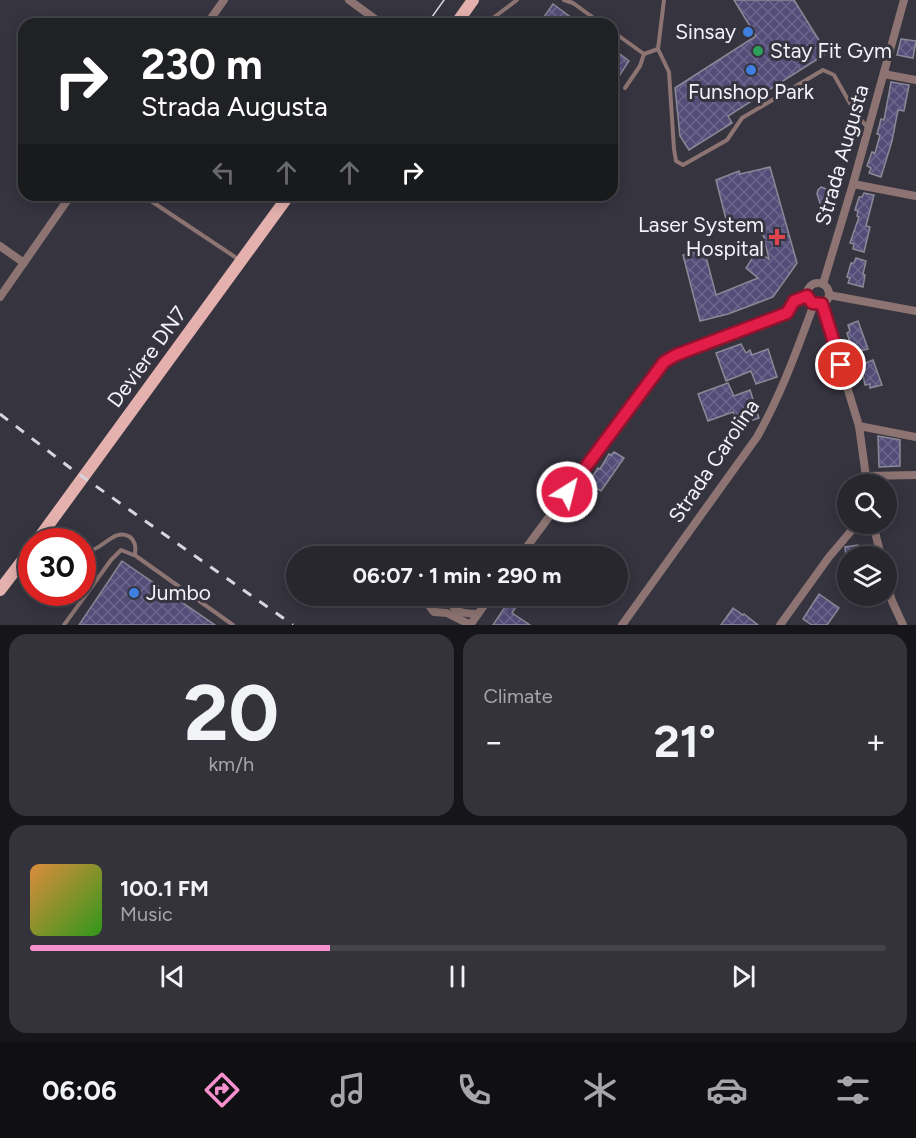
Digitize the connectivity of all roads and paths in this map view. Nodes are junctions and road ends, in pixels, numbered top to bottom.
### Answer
1 (225, 0) edge
2 (349, 0) edge
3 (473, 0) edge
4 (517, 0) edge
5 (564, 0) edge
6 (664, 0) edge
7 (904, 0) edge
8 (212, 18) edge
9 (374, 18) edge
10 (460, 18) edge
11 (493, 18) edge
12 (594, 18) edge
13 (618, 35) edge
14 (658, 49) junction
15 (644, 54) junction
16 (884, 74) junction
17 (916, 80) edge
18 (625, 88) dead end
19 (869, 129) junction
20 (853, 184) junction
21 (916, 196) edge
22 (67, 201) edge
23 (151, 201) edge
24 (285, 201) edge
25 (0, 246) edge
26 (235, 257) dead end
27 (24, 263) junction
28 (823, 284) junction
29 (829, 295) junction
30 (807, 296) junction
31 (0, 297) edge
32 (818, 304) junction
33 (916, 311) edge
34 (859, 426) junction
35 (916, 436) edge
36 (865, 474) edge
37 (916, 475) edge
38 (897, 477) edge
39 (46, 528) edge
40 (849, 534) edge
41 (527, 546) edge
42 (96, 549) edge
43 (135, 555) junction
44 (18, 566) edge
45 (0, 590) edge
46 (429, 606) edge
47 (452, 606) edge
48 (484, 606) edge
49 (894, 606) edge
50 (478, 614) junction
51 (64, 625) edge
52 (233, 625) edge
53 (471, 625) edge
54 (622, 625) edge
55 (780, 625) edge
56 (903, 625) edge

1 - 8 street
2 - 9 street
3 - 10 main road
4 - 11 lane
5 - 12 lane
6 - 14 lane
7 - 16 street, Strada Augusta
13 - 15 lane
14 - 15 lane
14 - 19 lane
15 - 18 lane
16 - 17 street
16 - 19 street, Strada Augusta
19 - 20 street, Strada Augusta
20 - 21 street
20 - 28 street, Strada Augusta
22 - 27 street
23 - 26 lane
24 - 39 main road, Deviere DN7
25 - 27 street
27 - 31 street
28 - 29 street
28 - 30 street
29 - 32 street
29 - 33 street
30 - 32 street
30 - 41 street
32 - 34 street
32 - 54 street, Strada Carolina
34 - 35 street
34 - 36 street
37 - 38 street
40 - 55 street
42 - 43 lane
43 - 51 lane
43 - 52 lane
44 - 45 main road
46 - 53 street
47 - 50 street
48 - 50 street
49 - 56 street
50 - 53 street

